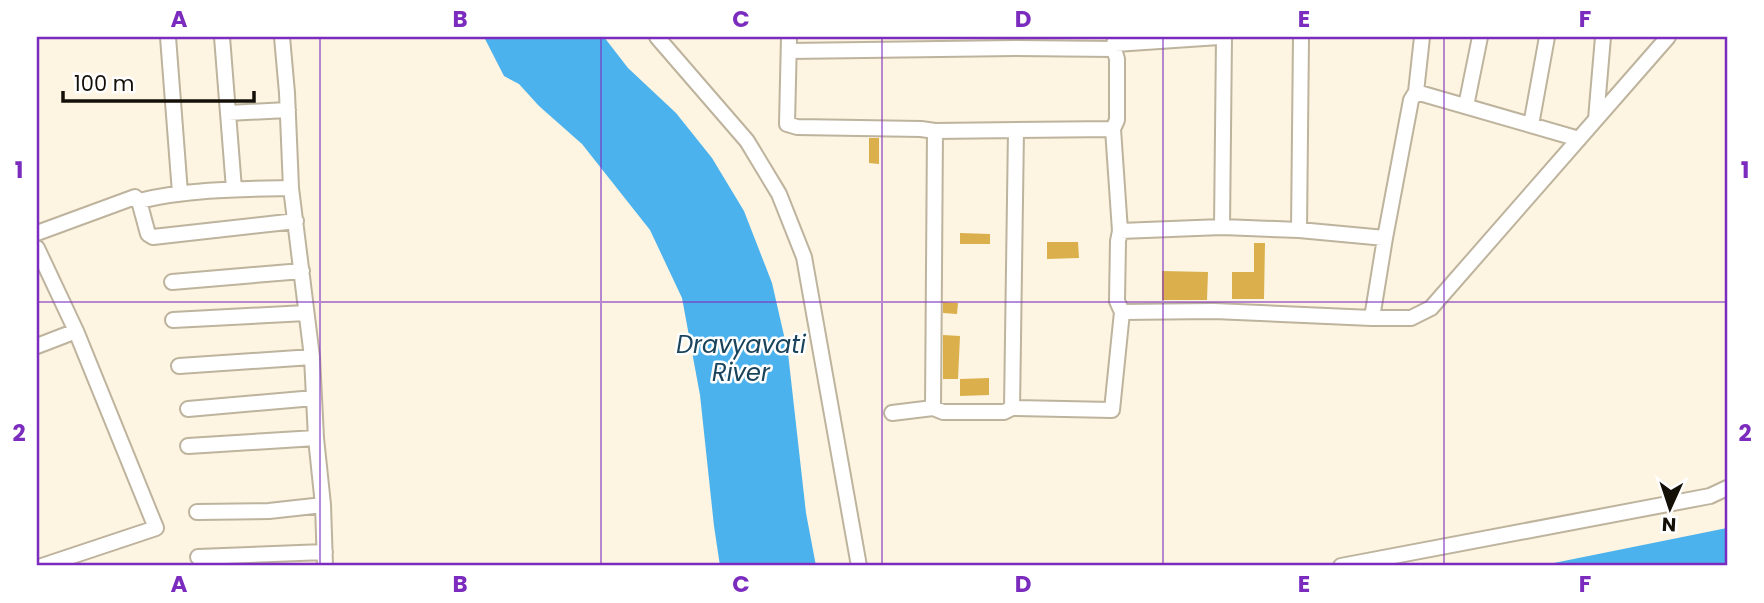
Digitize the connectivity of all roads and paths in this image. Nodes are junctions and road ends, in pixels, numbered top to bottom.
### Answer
1 (168, 37) edge
2 (222, 37) edge
3 (282, 37) edge
4 (657, 37) edge
5 (1222, 37) edge
6 (1301, 37) edge
7 (1422, 37) edge
8 (1480, 37) edge
9 (1547, 37) edge
10 (1603, 37) edge
11 (1668, 37) edge
12 (1016, 42) edge
13 (936, 43) edge
14 (1115, 43) edge
15 (789, 44) edge
16 (1416, 92) junction
17 (1466, 106) junction
18 (288, 110) junction
19 (228, 113) junction
20 (1596, 120) junction
21 (1531, 125) junction
22 (1113, 129) junction
23 (1016, 130) junction
24 (935, 131) junction
25 (1579, 139) junction
26 (291, 188) junction
27 (234, 189) junction
28 (180, 192) junction
29 (139, 201) junction
30 (296, 221) junction
31 (1222, 227) junction
32 (1299, 230) junction
33 (1120, 231) junction
34 (37, 233) edge
35 (1385, 238) junction
36 (37, 248) edge
37 (302, 271) junction
38 (172, 282) dead end
39 (1122, 312) junction
40 (306, 313) junction
41 (1372, 318) junction
42 (173, 320) dead end
43 (76, 331) junction
44 (37, 346) edge
45 (312, 357) junction
46 (179, 366) dead end
47 (314, 398) junction
48 (933, 408) junction
49 (1012, 408) junction
50 (188, 409) dead end
51 (892, 413) dead end
52 (316, 438) junction
53 (188, 446) dead end
54 (1727, 488) edge
55 (323, 505) junction
56 (197, 512) dead end
57 (198, 557) dead end
58 (325, 559) edge
59 (42, 566) edge
60 (859, 566) edge
61 (1341, 566) edge

1 - 28 street
2 - 19 street
3 - 18 street
4 - 60 street
5 - 14 street
5 - 31 street
6 - 32 street
7 - 16 street
8 - 17 street
9 - 21 street
10 - 20 street
11 - 20 street
12 - 13 street
12 - 14 street
13 - 15 street
14 - 22 street
15 - 24 street
16 - 17 street
16 - 35 street
17 - 21 street
18 - 19 street
18 - 26 street
19 - 27 street
20 - 25 street
21 - 25 street
22 - 23 street
22 - 33 street
23 - 24 street
23 - 49 street
24 - 48 street
25 - 41 street
26 - 27 street
26 - 30 street
27 - 28 street
28 - 29 street
29 - 30 street
29 - 34 street
30 - 37 street
31 - 32 street
31 - 33 street
32 - 35 street
33 - 39 street
35 - 41 street
36 - 43 street
37 - 38 street
37 - 40 street
39 - 41 street
39 - 49 street
40 - 42 street
40 - 45 street
43 - 44 street
43 - 59 street
45 - 46 street
45 - 47 street
47 - 50 street
47 - 52 street
48 - 49 street
48 - 51 street
52 - 53 street
52 - 55 street
54 - 61 street
55 - 56 street
55 - 58 street
57 - 58 street

